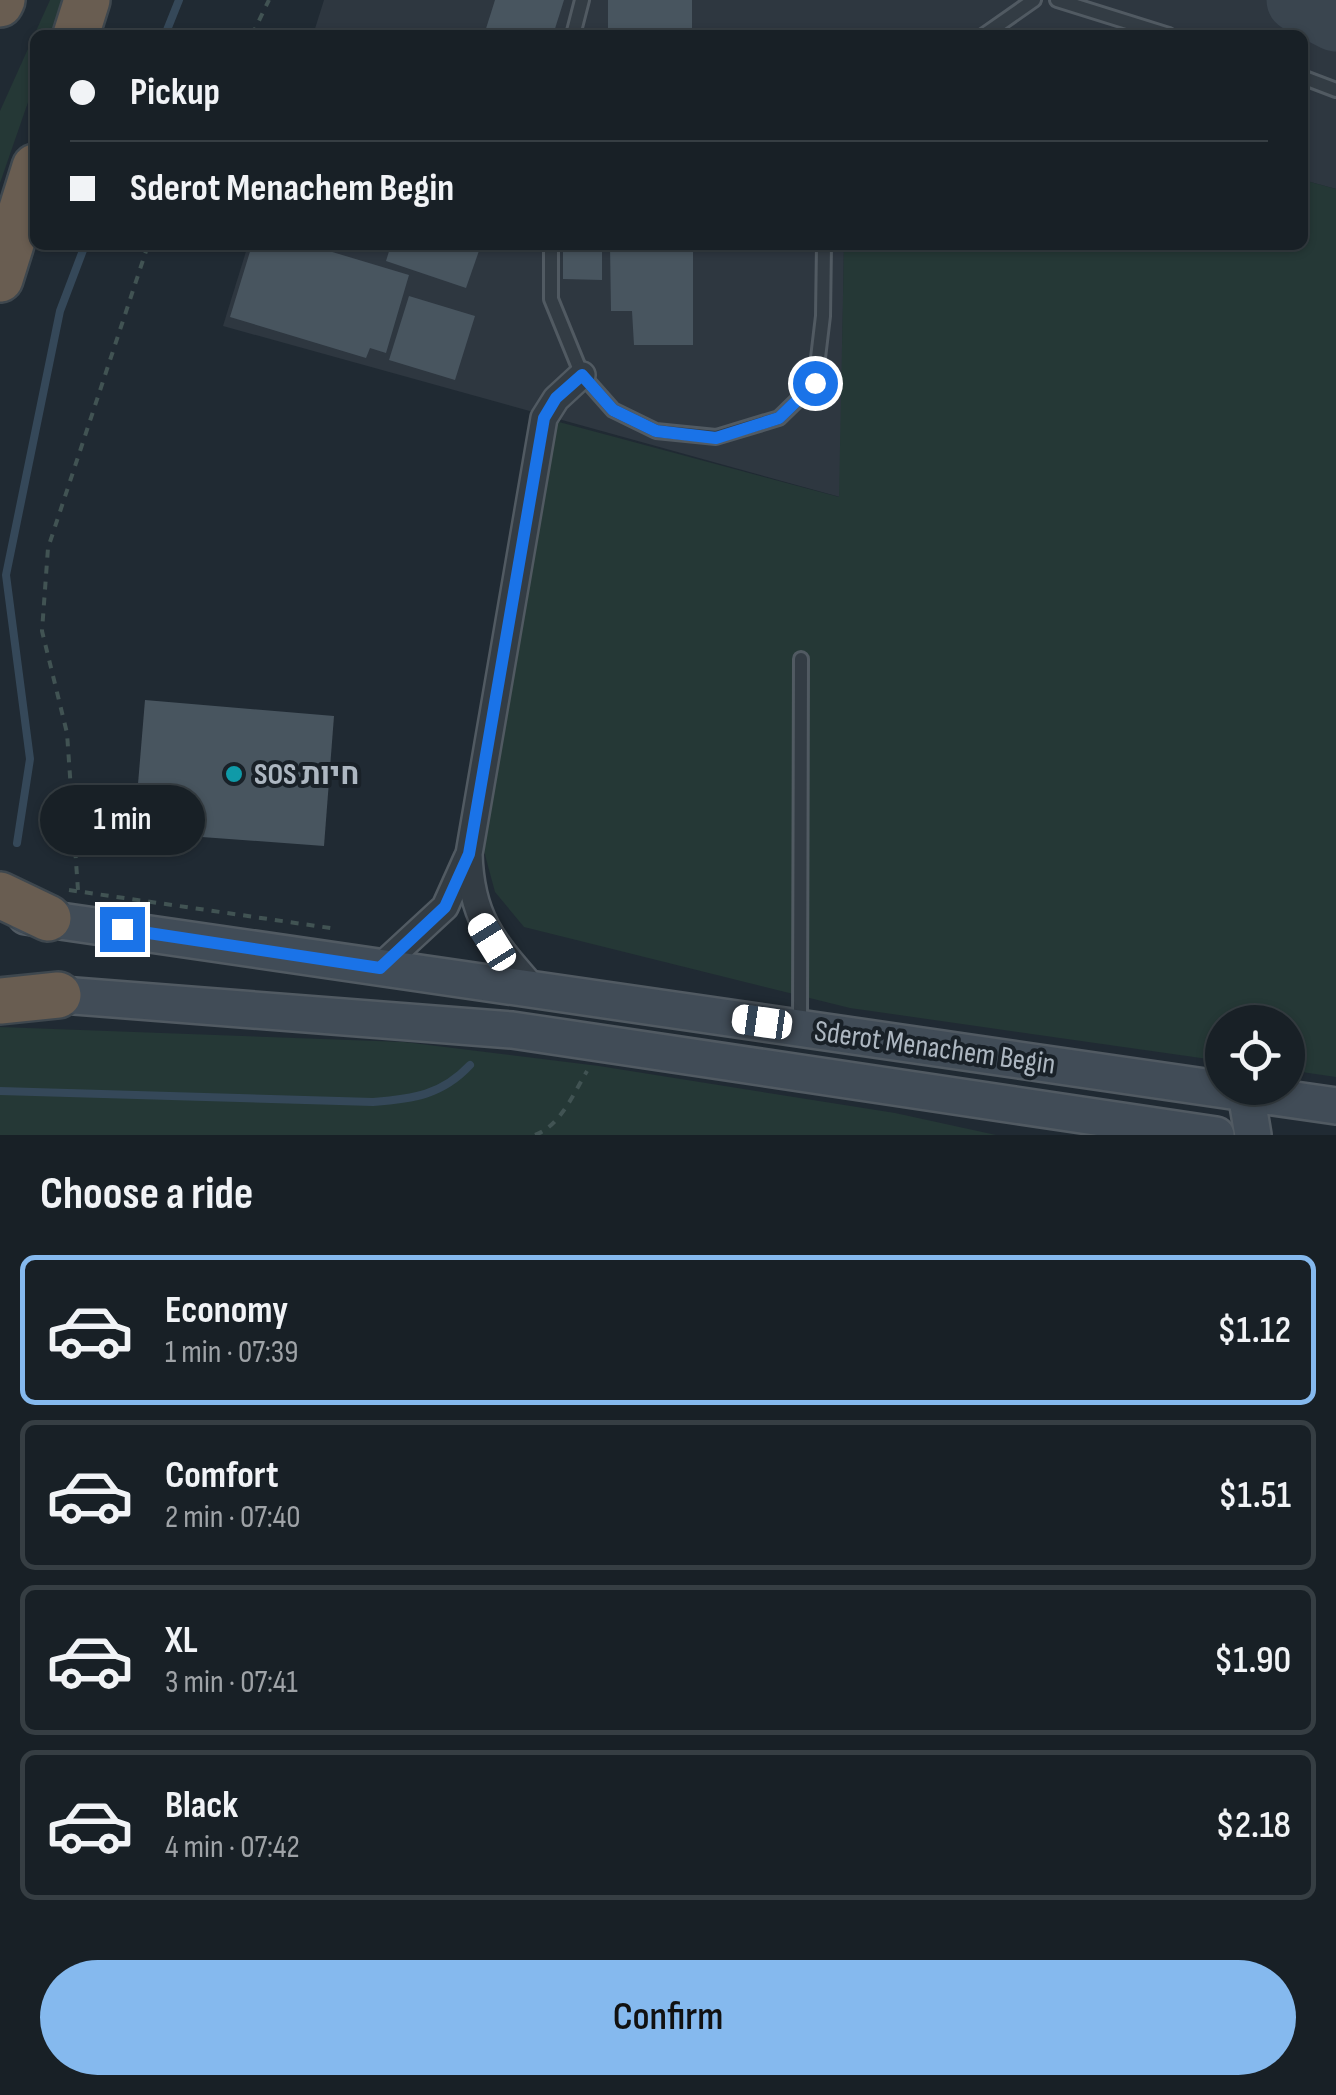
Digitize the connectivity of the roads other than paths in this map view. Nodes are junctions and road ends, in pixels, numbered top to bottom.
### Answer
1 (87, 0) edge
2 (582, 0) edge
3 (1034, 0) edge
4 (1056, 0) edge
5 (78, 30) edge
6 (573, 30) edge
7 (991, 30) edge
8 (1152, 30) edge
9 (1308, 79) edge
10 (1336, 90) edge
11 (30, 183) edge
12 (551, 250) edge
13 (824, 250) edge
14 (0, 280) edge
15 (582, 375) junction
16 (801, 659) dead end
17 (469, 854) junction
18 (0, 895) edge
19 (63, 904) junction
20 (0, 913) edge
21 (380, 968) junction
22 (0, 989) edge
23 (534, 989) junction
24 (58, 995) junction
25 (0, 1001) edge
26 (800, 1027) junction
27 (1205, 1087) edge
28 (1305, 1102) edge
29 (1237, 1105) edge
30 (1248, 1105) edge
31 (1336, 1106) edge
32 (1117, 1120) junction
33 (1155, 1135) edge
34 (1214, 1135) edge
35 (1253, 1135) edge

1 - 5 highway
2 - 6 lane
3 - 7 lane
4 - 8 lane
9 - 10 lane
11 - 14 highway
12 - 15 lane
13 - 15 lane
15 - 17 street
16 - 26 lane
17 - 21 street
17 - 23 street
18 - 19 highway
19 - 20 main road, Sderot Menachem Begin
19 - 21 main road, Sderot Menachem Begin
21 - 23 main road, Sderot Menachem Begin
22 - 24 main road, Sderot Menachem Begin
23 - 26 main road, Sderot Menachem Begin
24 - 25 highway
24 - 32 main road, Sderot Menachem Begin
26 - 27 main road, Sderot Menachem Begin
28 - 31 main road, Sderot Menachem Begin
29 - 34 main road
30 - 35 main road
32 - 33 main road
32 - 34 main road, Sderot Menachem Begin

